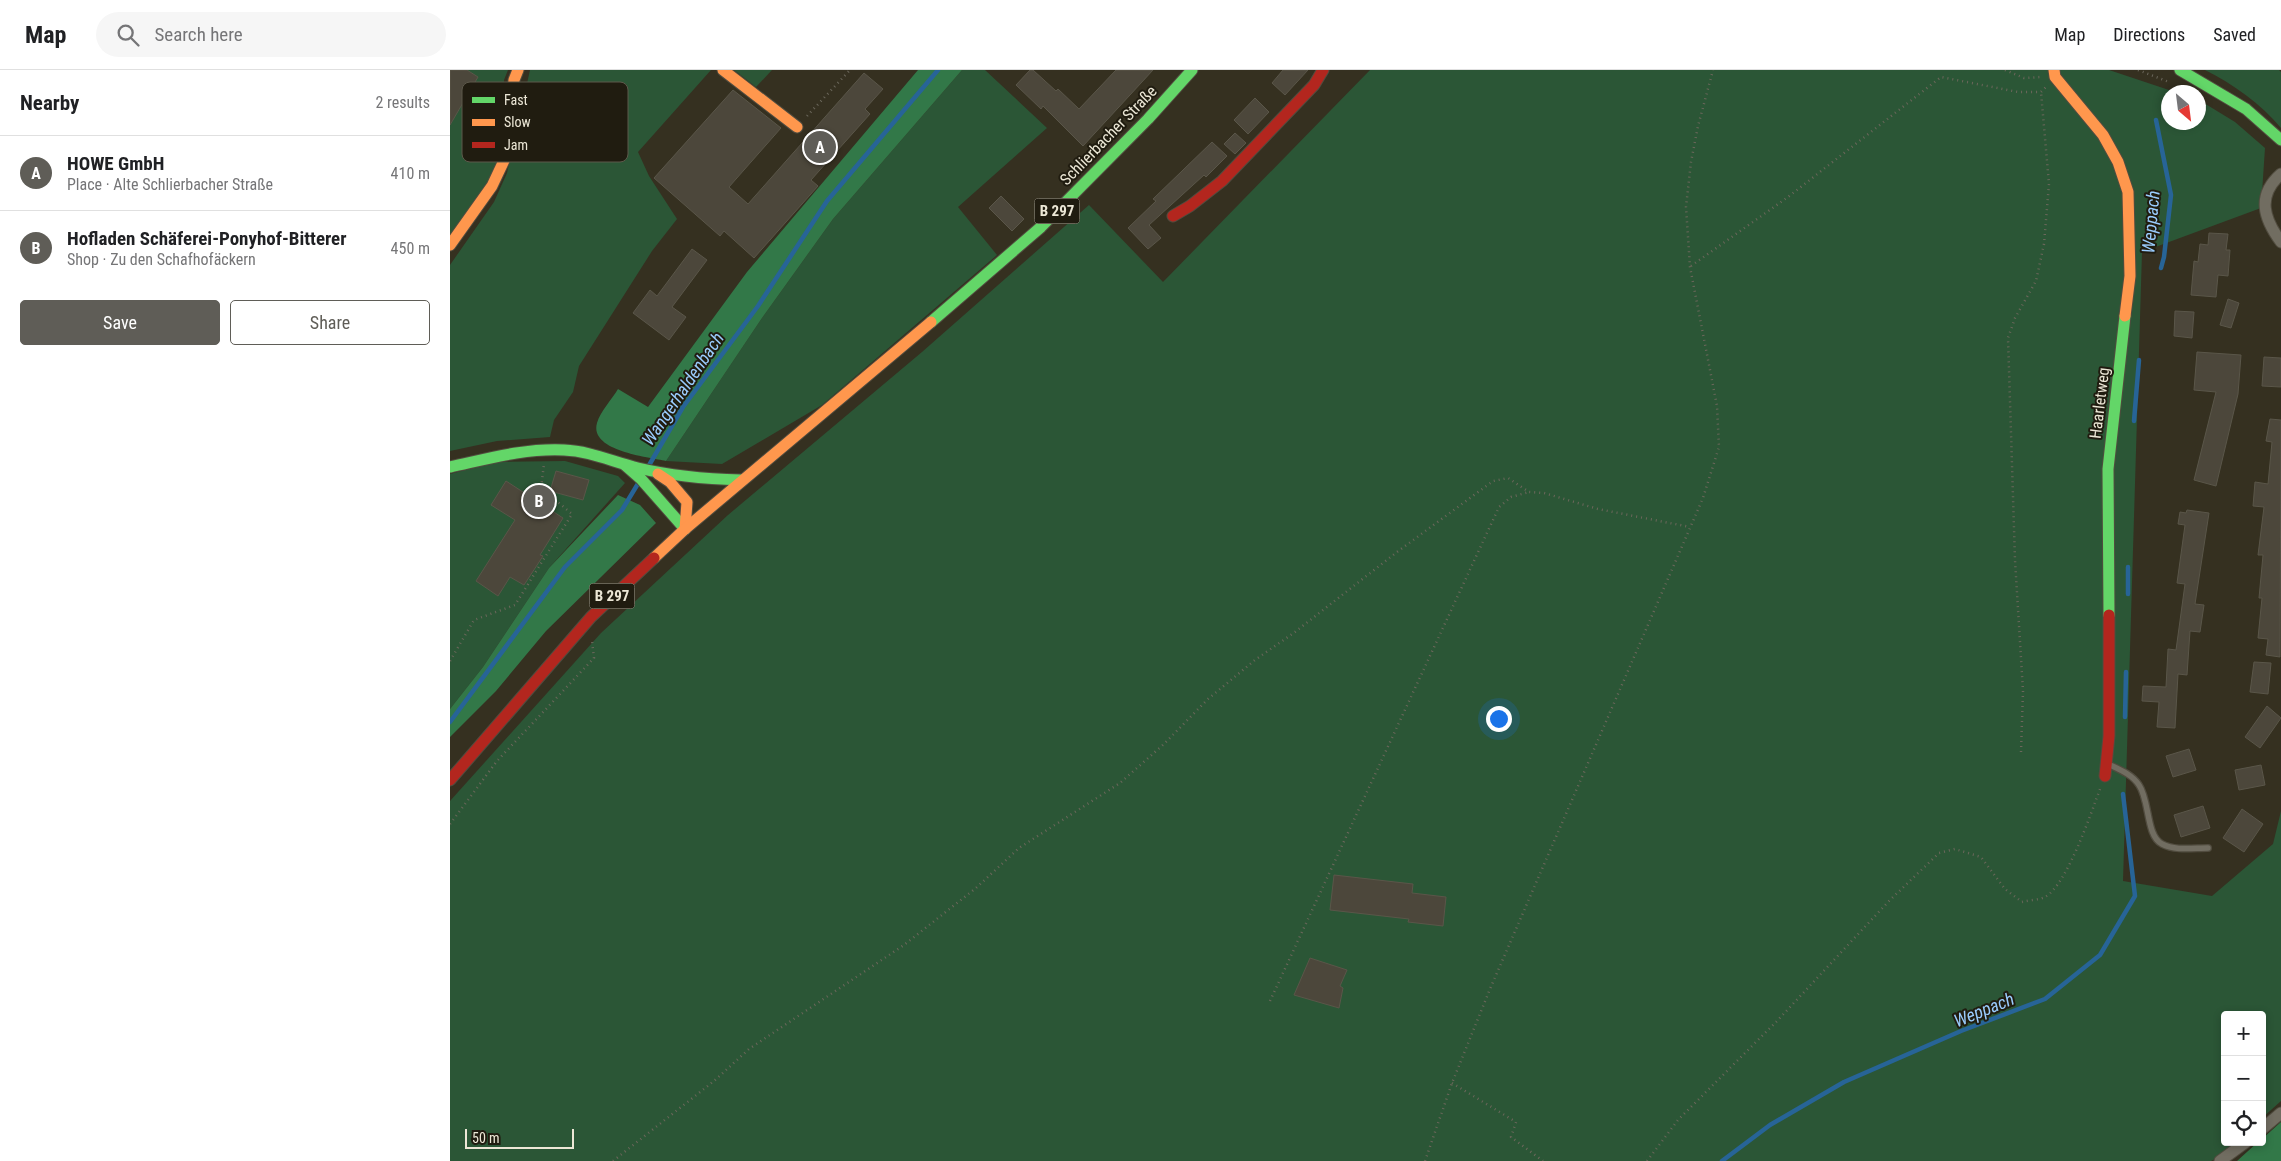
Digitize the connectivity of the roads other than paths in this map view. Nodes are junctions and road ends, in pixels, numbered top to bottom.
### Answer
1 (518, 70) edge
2 (723, 70) edge
3 (1192, 70) edge
4 (1323, 70) edge
5 (2180, 70) edge
6 (2055, 73) edge
7 (514, 82) edge
8 (796, 127) road end
9 (2281, 140) edge
10 (503, 162) edge
11 (2281, 174) edge
12 (1173, 216) dead end
13 (2281, 242) edge
14 (450, 245) edge
15 (625, 465) junction
16 (450, 467) edge
17 (673, 479) junction
18 (741, 480) junction
19 (684, 529) junction
20 (2107, 763) junction
21 (2105, 776) road end
22 (450, 780) edge
23 (2208, 848) dead end
24 (2281, 1113) edge
25 (2266, 1126) edge
26 (2241, 1146) edge
27 (2220, 1161) edge

1 - 7 street
2 - 8 street
3 - 18 street, Schlierbacher Straße / B 297
4 - 12 street
5 - 9 street
6 - 20 street, Haarletweg
10 - 14 street
11 - 13 street
15 - 16 street
15 - 17 street
15 - 19 street
17 - 18 street
17 - 19 street
18 - 19 street, B 297
19 - 22 street, B 297
20 - 21 street, Haarletweg
20 - 23 lane
24 - 25 street
26 - 27 street

